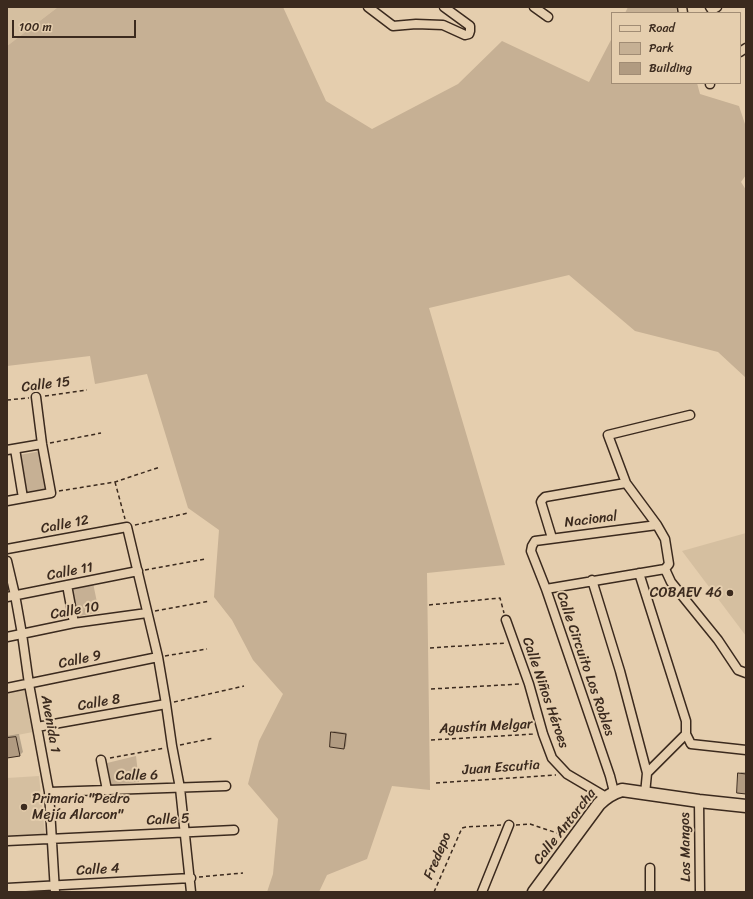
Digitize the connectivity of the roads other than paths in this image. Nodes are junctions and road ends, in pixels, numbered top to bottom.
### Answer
1 (368, 7) edge
2 (444, 7) edge
3 (534, 7) edge
4 (548, 17) dead end
5 (36, 397) road end
6 (690, 415) dead end
7 (42, 444) junction
8 (11, 450) edge
9 (626, 482) junction
10 (23, 498) junction
11 (7, 501) edge
12 (657, 525) junction
13 (552, 538) junction
14 (532, 546) joint
15 (7, 549) edge
16 (7, 561) edge
17 (666, 569) junction
18 (138, 571) junction
19 (639, 573) junction
20 (592, 580) junction
21 (67, 585) junction
22 (546, 588) junction
23 (11, 596) edge
24 (147, 613) junction
25 (506, 620) road end
26 (74, 623) junction
27 (22, 634) junction
28 (7, 637) edge
29 (158, 657) junction
30 (746, 673) edge
31 (29, 684) junction
32 (7, 688) edge
33 (166, 704) junction
34 (38, 727) junction
35 (686, 734) junction
36 (746, 750) edge
37 (102, 760) road end
38 (647, 773) junction
39 (226, 786) dead end
40 (180, 788) junction
41 (107, 790) junction
42 (49, 792) junction
43 (644, 794) junction
44 (610, 795) junction
45 (699, 801) junction
46 (746, 806) edge
47 (509, 825) road end
48 (234, 830) dead end
49 (186, 833) junction
50 (53, 838) junction
51 (7, 841) edge
52 (650, 868) dead end
53 (191, 878) junction
54 (7, 888) edge
55 (55, 889) edge
56 (191, 892) edge
57 (482, 892) edge
58 (534, 892) edge
59 (650, 892) edge
60 (700, 892) edge

1 - 2 street
3 - 4 street
5 - 7 street
6 - 9 street
7 - 8 street
7 - 10 street
8 - 10 street
9 - 12 street
9 - 13 street
10 - 11 street
12 - 13 street, Nacional
12 - 17 street
13 - 14 street, Nacional
14 - 22 street, Calle Circuito Los Robles
15 - 18 street, Calle 12
16 - 23 street, Avenida 1
17 - 19 street
17 - 30 street
18 - 21 street, Calle 11
18 - 24 street
19 - 20 street
19 - 35 street
20 - 22 street
20 - 38 street
21 - 23 street, Calle 11
21 - 26 street
22 - 44 street, Calle Circuito Los Robles
23 - 27 street, Avenida 1
24 - 26 street, Calle 10
24 - 29 street
25 - 44 street, Calle Niños Héroes
26 - 27 street, Calle 10
27 - 28 street, Calle 10
27 - 31 street, Avenida 1
29 - 31 street, Calle 9
29 - 33 street
31 - 32 street, Calle 9
31 - 34 street, Avenida 1
33 - 34 street, Calle 8
33 - 40 street
34 - 42 street, Avenida 1
35 - 36 street
35 - 38 street
37 - 41 street
38 - 43 street
39 - 40 street, Calle 6
40 - 41 street, Calle 6
40 - 49 street
41 - 42 street, Calle 6
42 - 50 street, Avenida 1
43 - 44 street, Calle Antorcha
43 - 45 street, Calle Antorcha
44 - 58 street, Calle Antorcha
45 - 46 street, Calle Antorcha
45 - 60 street, Los Mangos
47 - 57 street
48 - 49 street, Calle 5
49 - 50 street, Calle 5
49 - 53 street
50 - 51 street, Calle 5
50 - 55 street, Avenida 1
52 - 59 street
53 - 55 street, Calle 4
53 - 56 street
54 - 55 street, Calle 4

